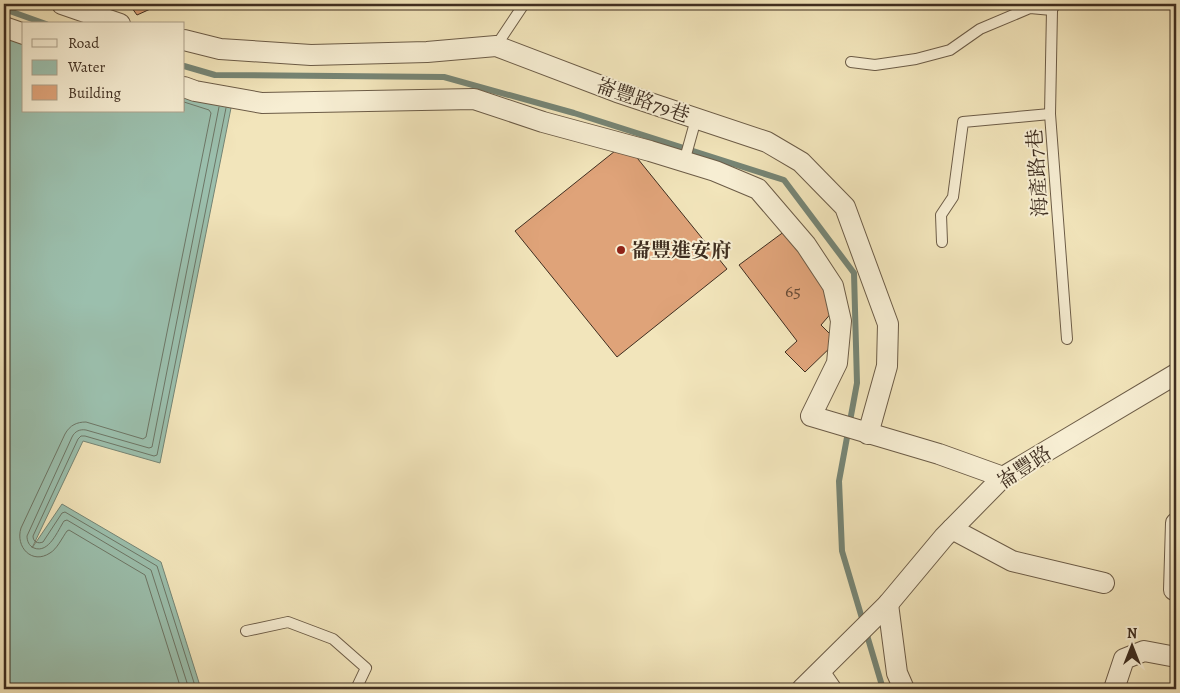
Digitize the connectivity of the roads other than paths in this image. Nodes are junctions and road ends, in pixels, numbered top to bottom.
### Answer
1 (62, 4) edge
2 (524, 4) edge
3 (1054, 7) edge
4 (114, 22) edge
5 (4, 27) edge
6 (22, 33) edge
7 (185, 40) edge
8 (496, 46) junction
9 (851, 62) dead end
10 (185, 87) edge
11 (1050, 114) junction
12 (696, 119) junction
13 (684, 162) junction
14 (942, 242) dead end
15 (1067, 339) dead end
16 (1176, 374) edge
17 (868, 434) junction
18 (1003, 477) junction
19 (1176, 523) edge
20 (952, 529) junction
21 (1104, 583) dead end
22 (1174, 590) dead end
23 (882, 609) junction
24 (246, 631) dead end
25 (1176, 657) edge
26 (826, 666) junction
27 (356, 689) edge
28 (802, 689) edge
29 (831, 689) edge
30 (904, 689) edge
31 (1114, 689) edge

1 - 4 street
2 - 8 lane
3 - 9 lane
3 - 11 lane, 海產路7巷
5 - 6 street
7 - 8 street, 崙豐路79巷
8 - 12 street, 崙豐路79巷
10 - 13 street
11 - 14 lane
11 - 15 lane, 海產路7巷
12 - 13 lane
12 - 17 street, 崙豐路79巷
13 - 17 street
16 - 18 street, 崙豐路
17 - 18 street
18 - 20 street, 崙豐路
19 - 22 street
20 - 21 street
20 - 23 street, 崙豐路
23 - 26 street, 崙豐路
23 - 30 street
24 - 27 lane
25 - 31 street
26 - 28 street
26 - 29 street

